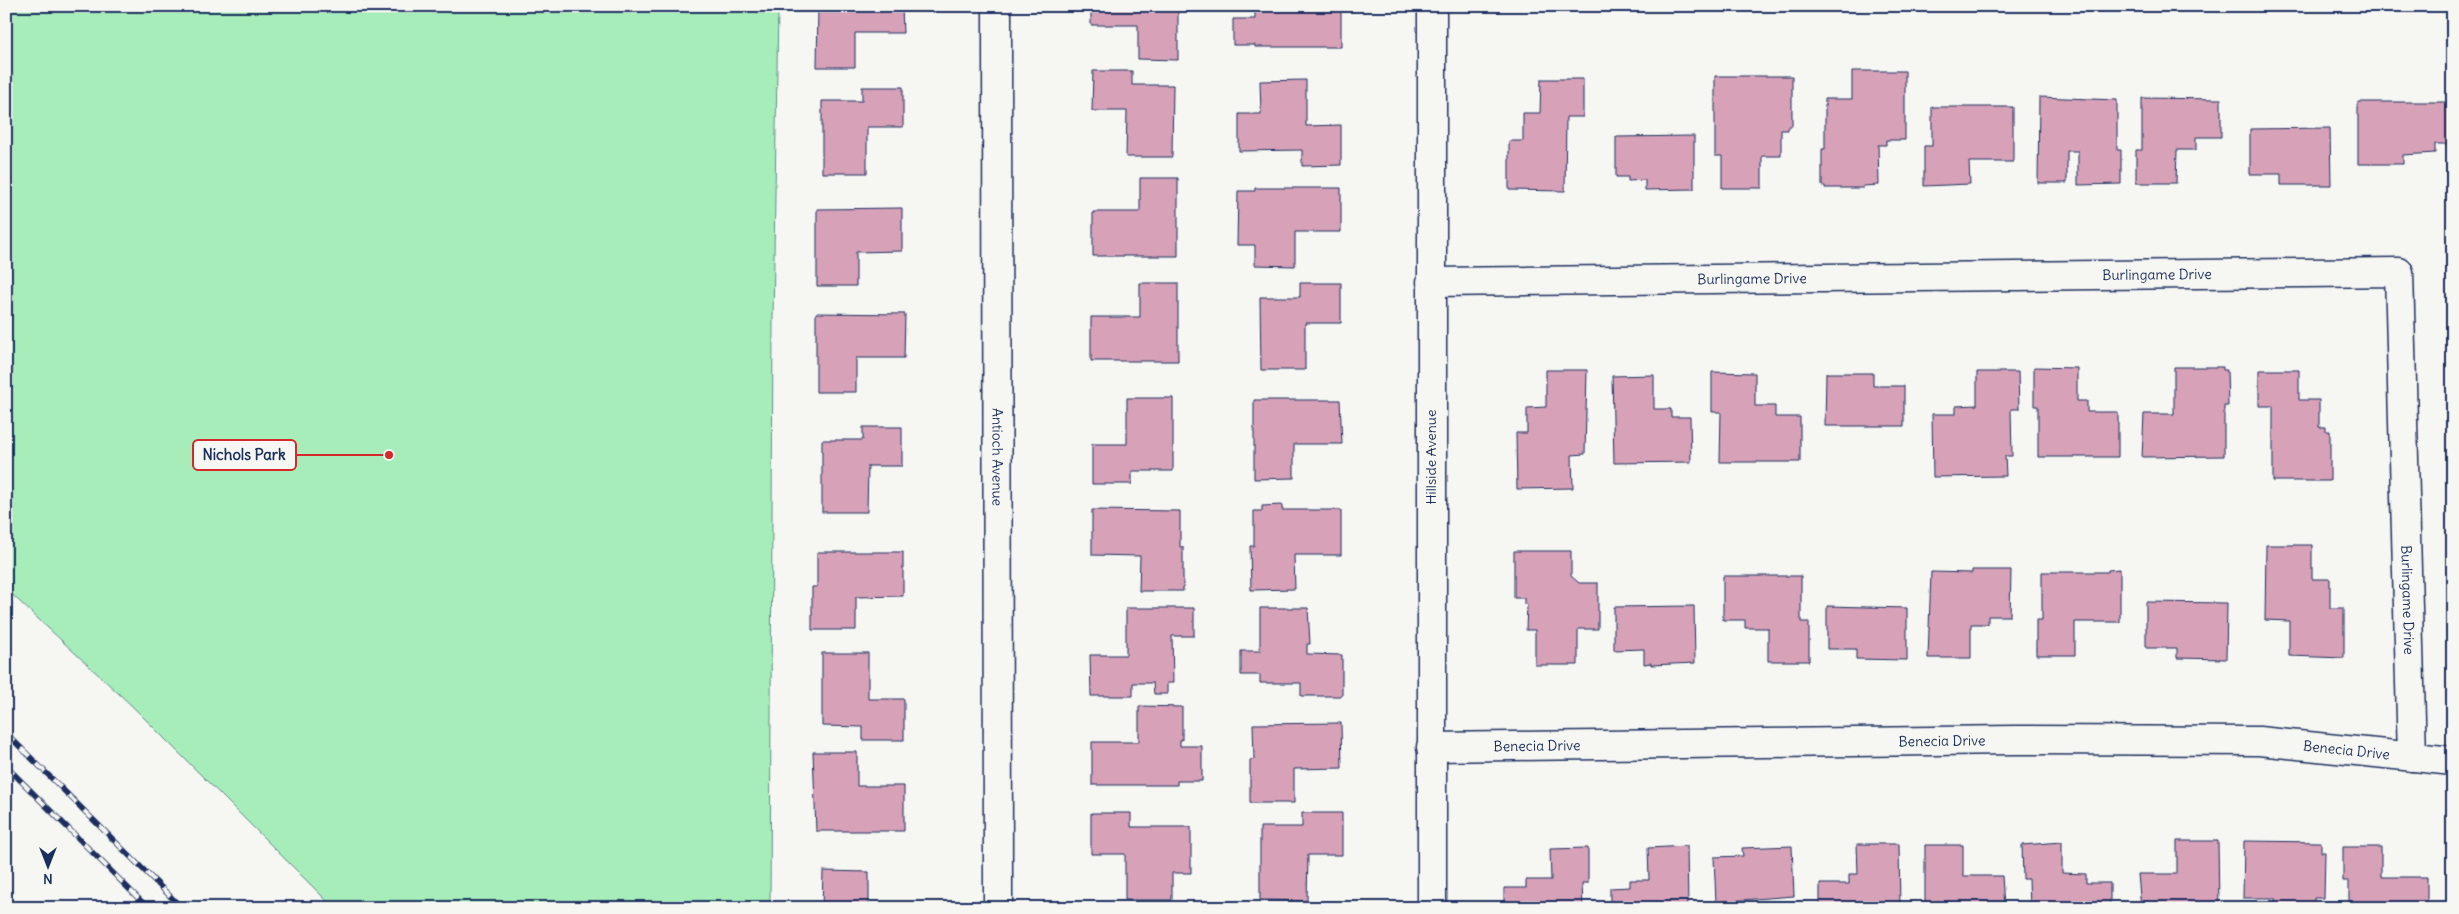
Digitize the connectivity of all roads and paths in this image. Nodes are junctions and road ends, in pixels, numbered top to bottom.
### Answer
1 (997, 6) edge
2 (1432, 6) edge
3 (1431, 282) junction
4 (1431, 747) junction
5 (2412, 757) junction
6 (2453, 761) edge
7 (998, 908) edge
8 (1432, 908) edge

1 - 7 street, Antioch Avenue
2 - 3 street, Hillside Avenue
3 - 4 street, Hillside Avenue
3 - 5 street, Burlingame Drive
4 - 5 street, Benecia Drive
4 - 8 street, Hillside Avenue
5 - 6 street, Benecia Drive

